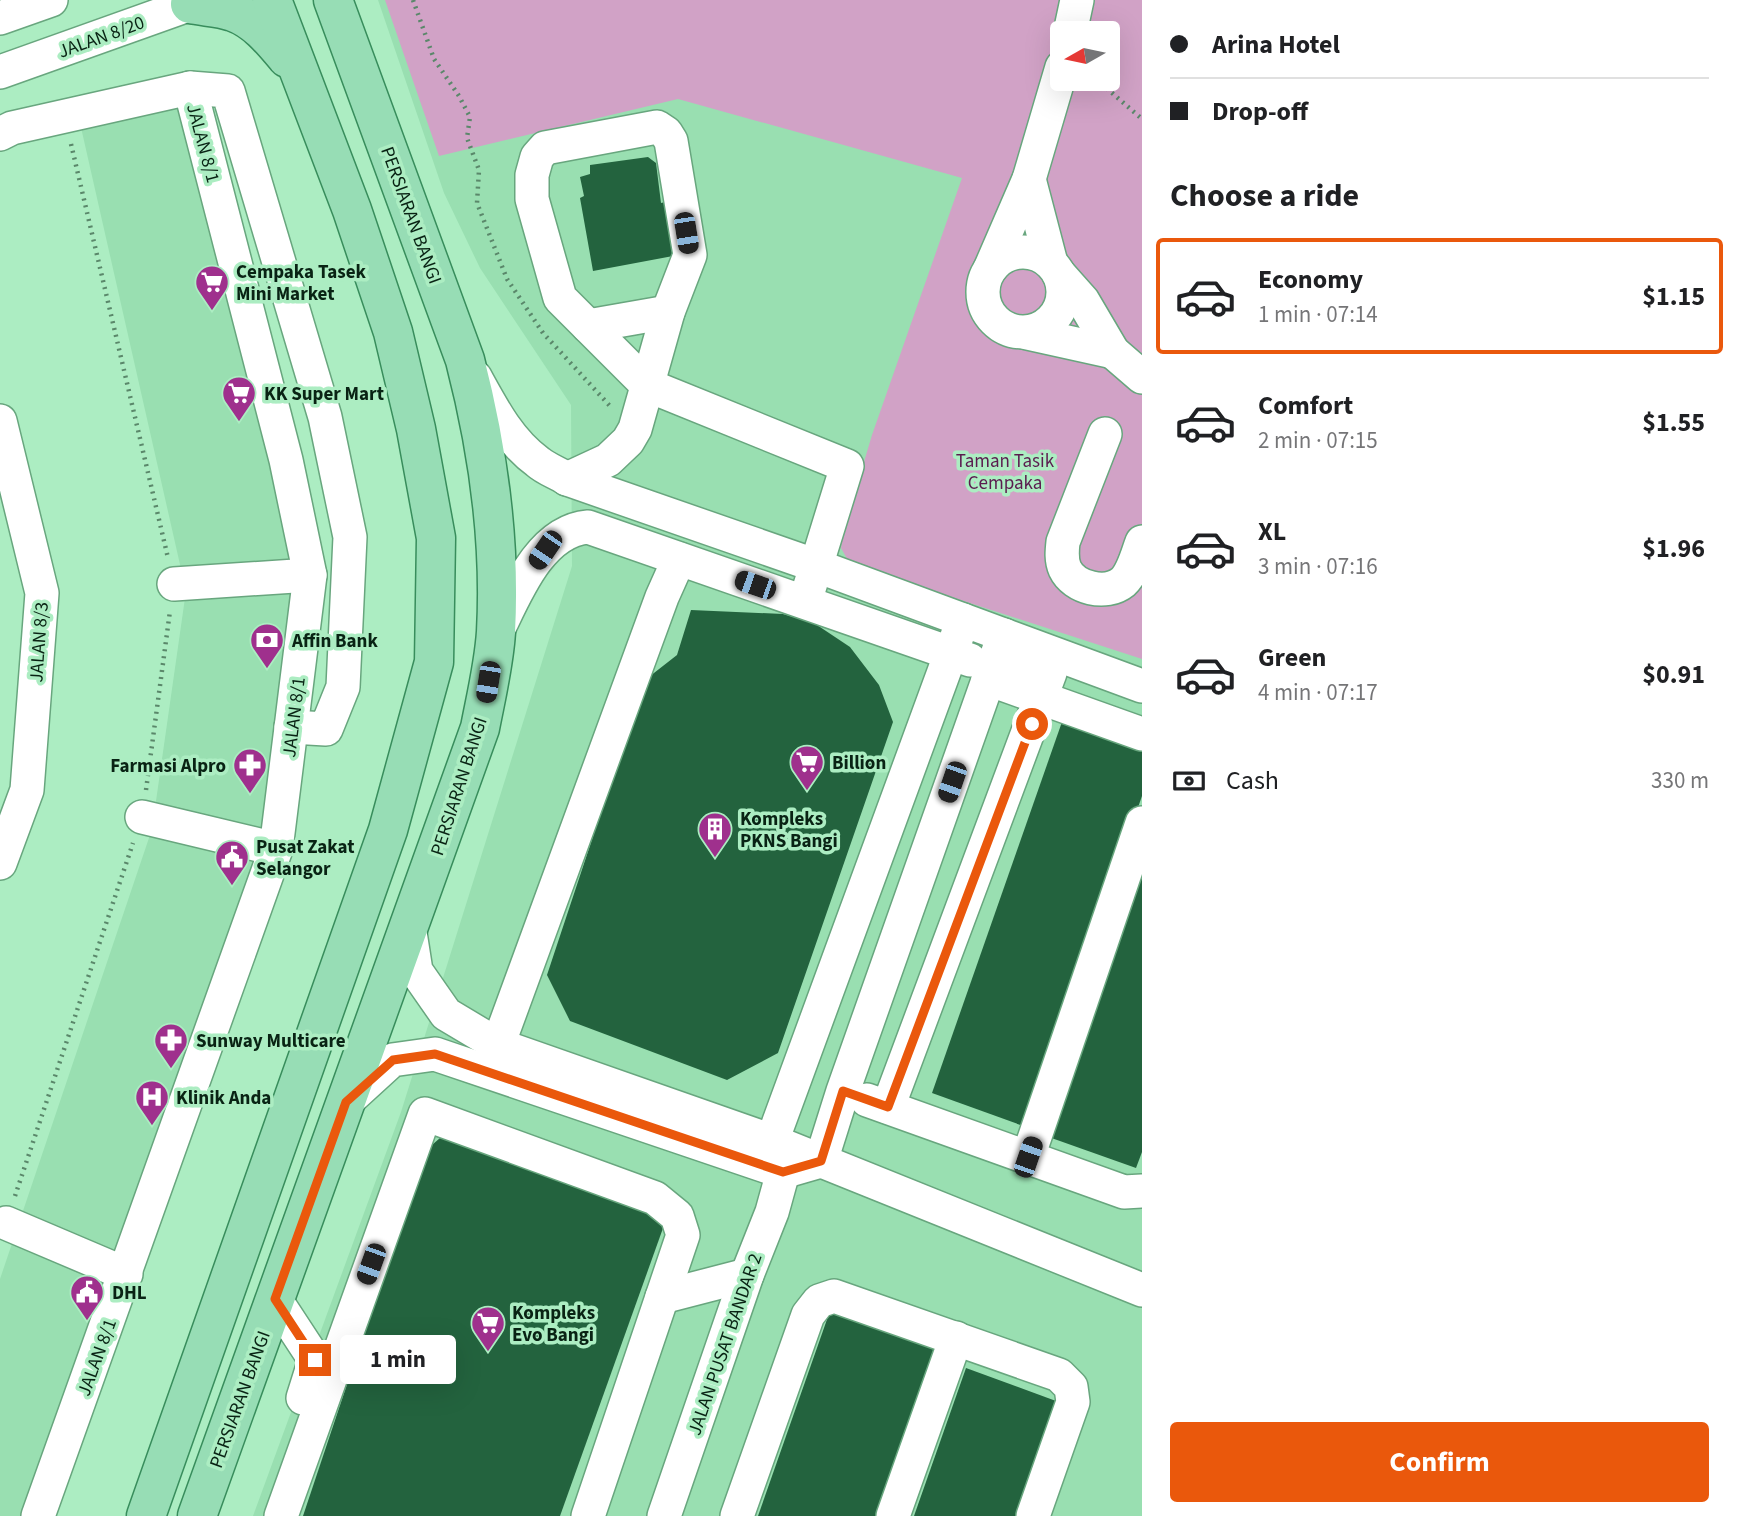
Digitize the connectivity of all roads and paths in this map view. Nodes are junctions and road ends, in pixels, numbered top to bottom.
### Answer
1 (51, 0) edge
2 (272, 0) edge
3 (333, 0) edge
4 (413, 0) edge
5 (1077, 0) edge
6 (196, 2) edge
7 (0, 18) edge
8 (1073, 21) edge
9 (0, 72) edge
10 (300, 73) junction
11 (190, 88) junction
12 (1055, 91) edge
13 (1110, 91) edge
14 (65, 117) junction
15 (1142, 119) edge
16 (0, 134) edge
17 (1029, 179) junction
18 (990, 269) junction
19 (1055, 269) junction
20 (668, 312) junction
21 (588, 326) junction
22 (1027, 333) junction
23 (1113, 352) junction
24 (465, 360) junction
25 (1142, 377) edge
26 (647, 384) junction
27 (0, 421) edge
28 (635, 429) junction
29 (1105, 433) dead end
30 (582, 485) junction
31 (588, 527) junction
32 (1142, 542) edge
33 (679, 559) junction
34 (817, 566) junction
35 (310, 575) junction
36 (174, 584) junction
37 (805, 602) junction
38 (963, 620) junction
39 (496, 635) junction
40 (951, 654) junction
41 (995, 659) junction
42 (1142, 686) edge
43 (1042, 698) junction
44 (291, 727) junction
45 (1142, 734) edge
46 (13, 788) edge
47 (142, 817) junction
48 (1142, 823) edge
49 (276, 849) junction
50 (0, 863) edge
51 (409, 926) junction
52 (498, 1045) junction
53 (843, 1091) junction
54 (346, 1102) junction
55 (888, 1107) junction
56 (772, 1141) junction
57 (1028, 1157) junction
58 (821, 1161) junction
59 (783, 1172) junction
60 (1133, 1191) edge
61 (6, 1223) joint
62 (125, 1274) junction
63 (747, 1275) junction
64 (1142, 1290) edge
65 (662, 1297) junction
66 (275, 1299) junction
67 (956, 1338) junction
68 (38, 1516) edge
69 (146, 1516) edge
70 (197, 1516) edge
71 (266, 1516) edge
72 (281, 1516) edge
73 (588, 1516) edge
74 (664, 1516) edge
75 (737, 1516) edge
76 (893, 1516) edge
77 (1033, 1516) edge

1 - 7 street
2 - 10 main road
3 - 24 main road, PERSIARAN BANGI
4 - 28 path
5 - 8 street
6 - 9 street, JALAN 8/20
6 - 10 main road
10 - 69 main road
11 - 14 street, JALAN 8/1
11 - 35 street, JALAN 8/1
11 - 44 street
12 - 17 street
13 - 15 path
14 - 16 street, JALAN 8/1
14 - 36 path
17 - 18 street
17 - 19 street
18 - 19 street
18 - 22 street
19 - 22 street
19 - 23 street
20 - 21 street
20 - 21 street
20 - 26 street
21 - 26 street
22 - 23 street
23 - 25 street
24 - 30 street
24 - 39 main road, PERSIARAN BANGI
26 - 28 street
26 - 34 street
27 - 46 street, JALAN 8/3
28 - 30 street
29 - 32 street
30 - 31 street
30 - 34 street
31 - 33 street
31 - 39 street
33 - 37 street
33 - 52 street
34 - 37 street
34 - 38 street
35 - 36 street
35 - 44 street, JALAN 8/1
36 - 47 path
37 - 40 street
38 - 40 street
38 - 41 street
39 - 51 main road, PERSIARAN BANGI
40 - 41 street
40 - 56 street
41 - 42 street
41 - 43 street
41 - 53 street
43 - 45 street
43 - 55 street
44 - 49 street, JALAN 8/1
46 - 50 street, JALAN 8/3
47 - 49 street
47 - 61 path
48 - 57 street
49 - 62 street, JALAN 8/1
51 - 52 street
51 - 54 main road, PERSIARAN BANGI
52 - 56 street
53 - 55 street
53 - 58 street
54 - 59 street
54 - 66 main road, PERSIARAN BANGI
55 - 57 street
56 - 58 street
56 - 59 street
57 - 60 street
58 - 59 street
58 - 64 street
59 - 63 street, JALAN PUSAT BANDAR 2
61 - 62 street
62 - 68 street, JALAN 8/1
63 - 65 street
63 - 74 street, JALAN PUSAT BANDAR 2
65 - 72 street
65 - 73 street
66 - 70 main road, PERSIARAN BANGI
66 - 71 street
67 - 75 street
67 - 76 street
67 - 77 street

